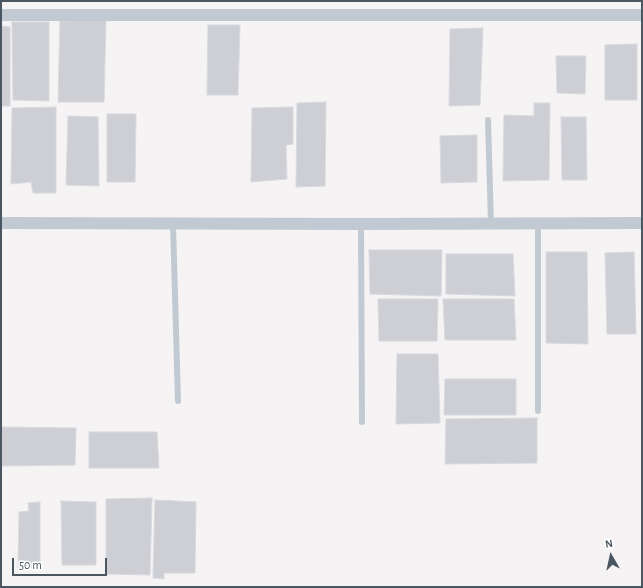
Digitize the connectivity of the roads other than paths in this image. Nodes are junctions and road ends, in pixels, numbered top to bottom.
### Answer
1 (1, 15) edge
2 (642, 15) edge
3 (488, 120) dead end
4 (1, 223) edge
5 (642, 223) edge
6 (174, 224) junction
7 (362, 224) junction
8 (491, 224) junction
9 (538, 224) junction
10 (178, 401) dead end
11 (538, 410) dead end
12 (362, 422) dead end

1 - 2 street
3 - 8 lane
4 - 6 street
5 - 9 street
6 - 7 street
6 - 10 lane
7 - 8 street
7 - 12 lane
8 - 9 street
9 - 11 lane

